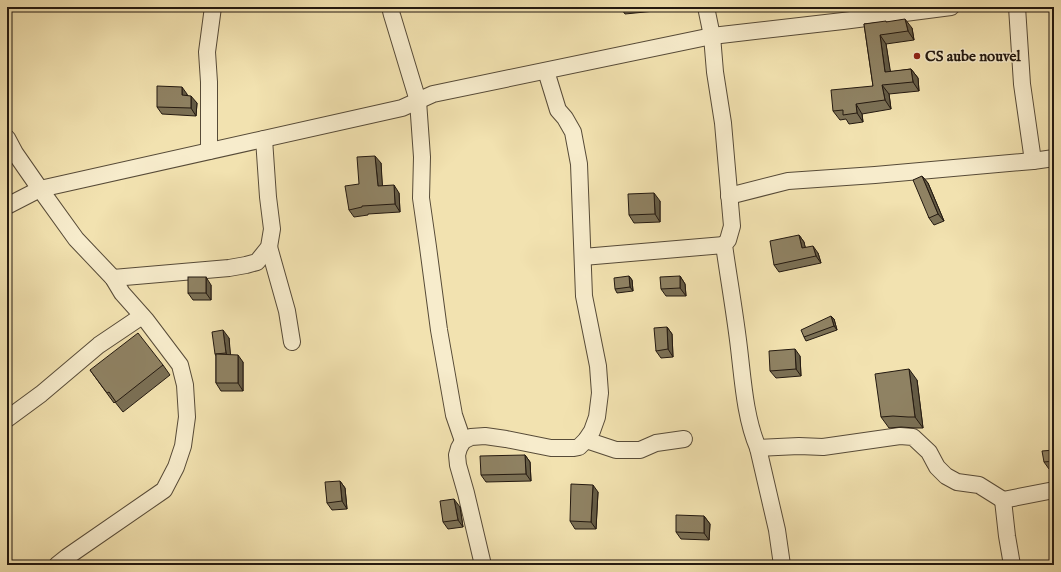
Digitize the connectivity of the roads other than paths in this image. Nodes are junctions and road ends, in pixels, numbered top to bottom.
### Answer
1 (213, 7) edge
2 (390, 7) edge
3 (706, 7) edge
4 (951, 7) edge
5 (1017, 7) edge
6 (712, 36) junction
7 (546, 71) junction
8 (418, 101) junction
9 (7, 138) edge
10 (264, 139) junction
11 (209, 151) junction
12 (1054, 158) edge
13 (1033, 161) junction
14 (40, 189) junction
15 (729, 196) junction
16 (7, 206) edge
17 (724, 245) junction
18 (269, 247) junction
19 (583, 257) junction
20 (113, 278) junction
21 (142, 316) junction
22 (292, 342) dead end
23 (7, 419) edge
24 (684, 439) dead end
25 (586, 440) junction
26 (463, 441) junction
27 (758, 448) junction
28 (1054, 490) edge
29 (1003, 500) junction
30 (58, 565) edge
31 (483, 565) edge
32 (782, 565) edge
33 (1012, 565) edge

1 - 11 street
2 - 8 street
3 - 6 street
4 - 6 street
5 - 13 street
6 - 7 street
6 - 15 street
7 - 8 street
7 - 19 street
8 - 10 street
8 - 26 street
9 - 14 street
10 - 11 street
10 - 18 street
11 - 14 street
12 - 13 street
13 - 15 street
14 - 16 street
14 - 20 street
15 - 17 street
17 - 19 street
17 - 27 street
18 - 20 street
18 - 22 street
19 - 25 street
20 - 21 street
21 - 23 street
21 - 30 street
24 - 25 street
25 - 26 street
26 - 31 street
27 - 29 street
27 - 32 street
28 - 29 street
29 - 33 street

